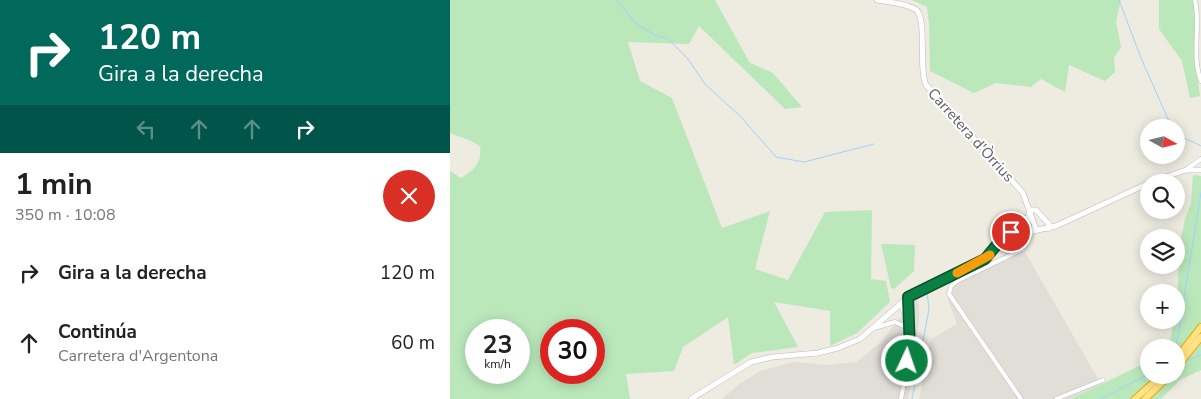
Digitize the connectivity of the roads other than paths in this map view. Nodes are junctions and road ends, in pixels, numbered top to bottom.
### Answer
1 (877, 0) edge
2 (1195, 0) edge
3 (1201, 82) edge
4 (1201, 160) edge
5 (1186, 170) junction
6 (1200, 170) edge
7 (1175, 174) edge
8 (1140, 187) edge
9 (1028, 212) junction
10 (1021, 220) junction
11 (1033, 222) junction
12 (1046, 229) junction
13 (1032, 232) junction
14 (1022, 233) junction
15 (1004, 236) junction
16 (1026, 246) junction
17 (908, 297) junction
18 (902, 302) junction
19 (907, 316) junction
20 (1201, 326) edge
21 (874, 328) junction
22 (908, 328) junction
23 (1201, 337) edge
24 (1185, 347) edge
25 (1185, 357) edge
26 (1102, 380) dead end
27 (1152, 384) edge
28 (1161, 384) edge
29 (691, 399) edge
30 (901, 399) edge
31 (1021, 399) edge
32 (1056, 399) edge
33 (1135, 399) edge
34 (1145, 399) edge

1 - 9 street, Carretera d'Òrrius
2 - 3 street
4 - 5 street
4 - 6 street
5 - 6 street
5 - 7 street
8 - 12 street
9 - 10 street
9 - 11 street, Carretera d'Òrrius
9 - 12 street
10 - 11 street
10 - 14 street
10 - 15 street
11 - 12 street
11 - 13 street
12 - 13 street
13 - 14 street
13 - 16 street
14 - 15 street
14 - 16 street
15 - 17 street
16 - 31 street
17 - 18 street
17 - 19 street
18 - 19 street
18 - 21 street
19 - 22 street
20 - 24 highway
21 - 22 street
21 - 29 street
22 - 30 street
23 - 25 highway
26 - 32 street
27 - 33 highway
28 - 34 highway

